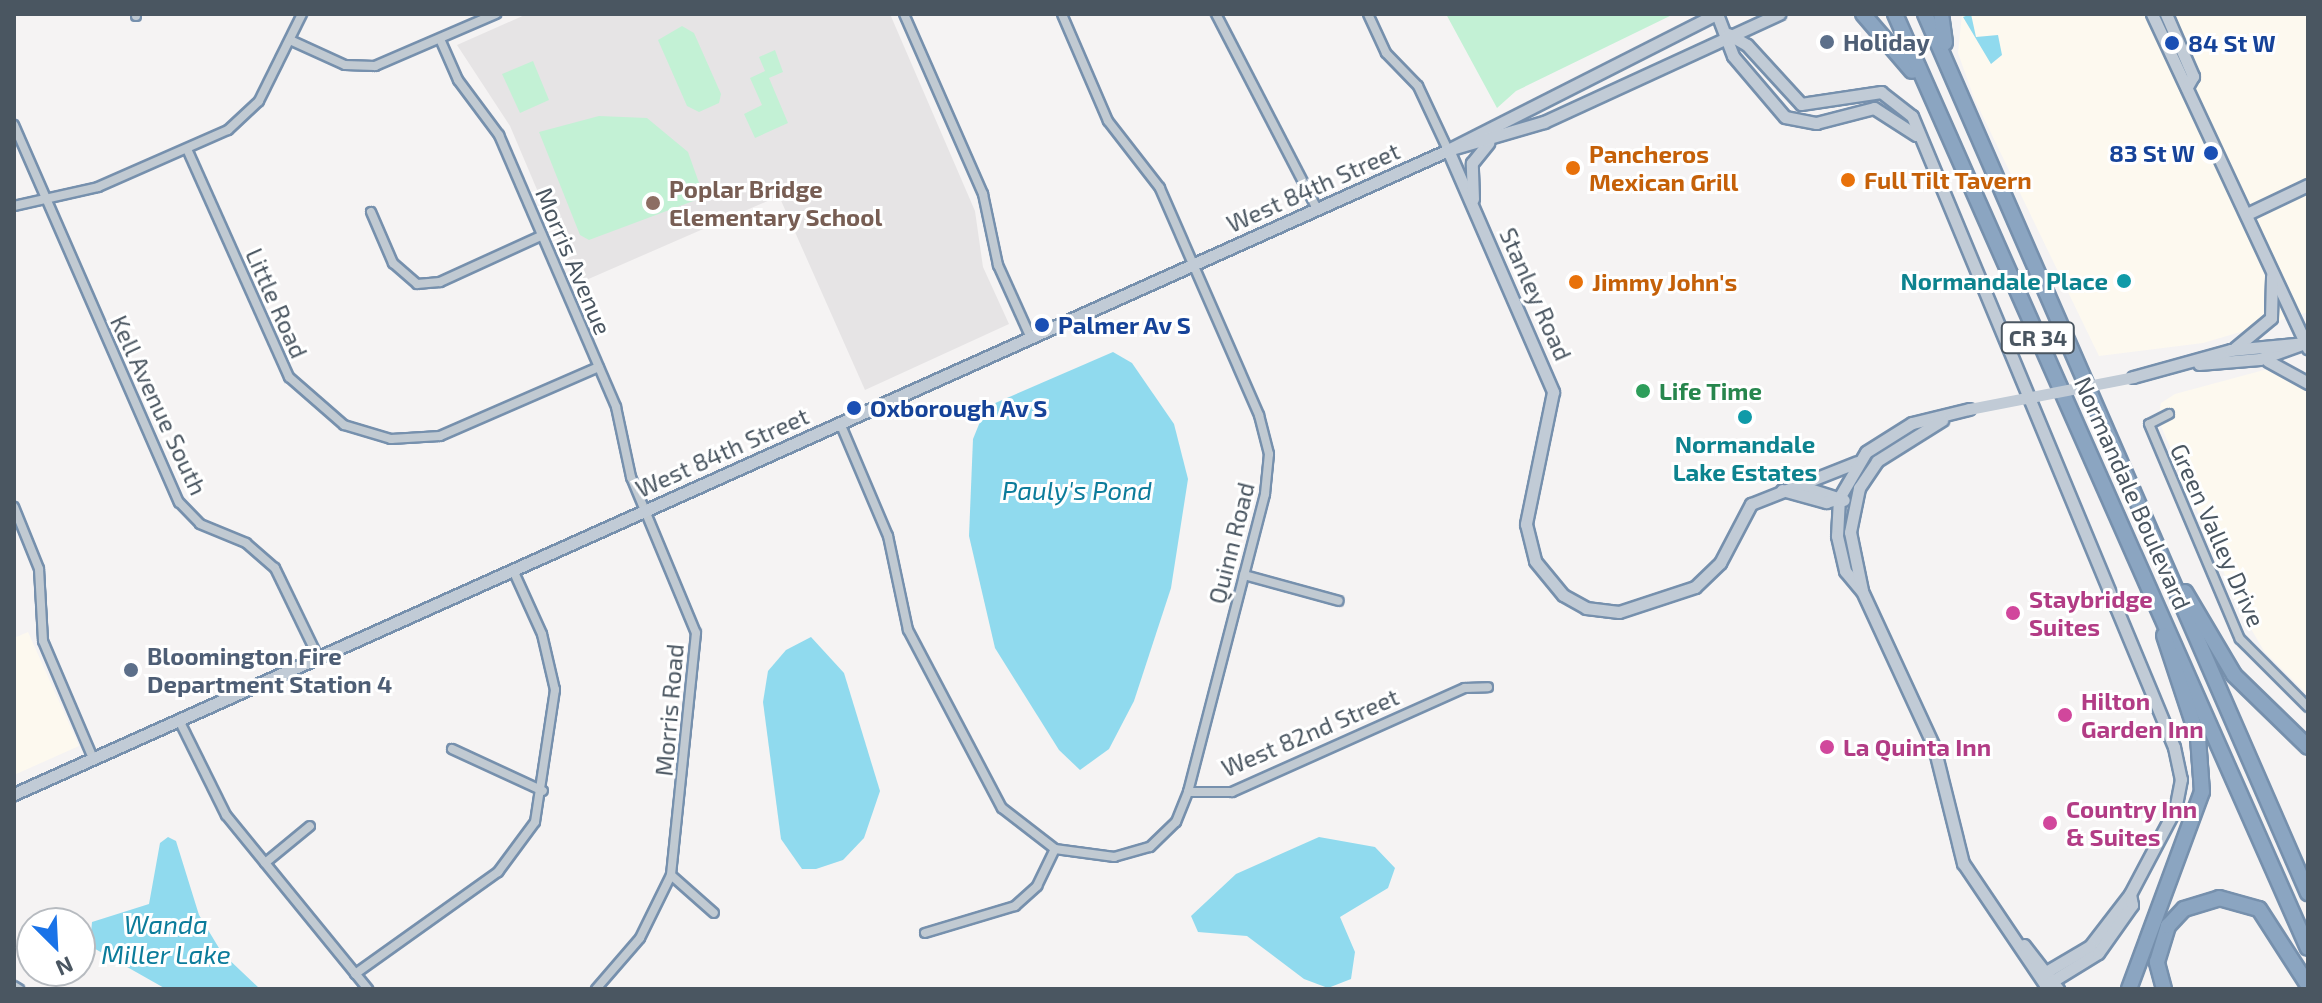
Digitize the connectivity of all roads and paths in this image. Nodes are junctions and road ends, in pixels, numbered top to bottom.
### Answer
1 (302, 14) edge
2 (496, 14) edge
3 (904, 14) edge
4 (1062, 14) edge
5 (1216, 14) edge
6 (1368, 14) edge
7 (1716, 14) edge
8 (1779, 14) edge
9 (1863, 14) edge
10 (1895, 14) edge
11 (1925, 14) edge
12 (1941, 14) edge
13 (2152, 14) edge
14 (2166, 14) edge
15 (1728, 34) junction
16 (440, 39) junction
17 (290, 40) junction
18 (1951, 75) junction
19 (2187, 87) junction
20 (1936, 108) junction
21 (14, 125) edge
22 (1916, 136) junction
23 (1492, 140) junction
24 (187, 149) junction
25 (1448, 150) junction
26 (2308, 185) edge
27 (46, 199) junction
28 (14, 206) edge
29 (1317, 209) junction
30 (1474, 209) junction
31 (371, 212) dead end
32 (2247, 214) junction
33 (541, 236) junction
34 (1193, 264) junction
35 (2271, 264) junction
36 (1031, 338) junction
37 (2307, 346) edge
38 (2231, 350) junction
39 (2260, 359) junction
40 (2198, 364) junction
41 (599, 367) junction
42 (2308, 383) edge
43 (2169, 414) dead end
44 (1945, 418) junction
45 (840, 423) junction
46 (1857, 462) junction
47 (1787, 487) junction
48 (2135, 496) junction
49 (1839, 498) junction
50 (1853, 502) junction
51 (14, 507) edge
52 (645, 512) junction
53 (2141, 567) junction
54 (513, 570) junction
55 (1244, 575) junction
56 (1862, 591) junction
57 (1339, 601) dead end
58 (318, 657) junction
59 (1488, 687) dead end
60 (2308, 707) edge
61 (179, 720) junction
62 (2308, 747) edge
63 (452, 749) dead end
64 (93, 758) junction
65 (543, 791) junction
66 (1188, 792) junction
67 (14, 794) edge
68 (310, 826) dead end
69 (1055, 849) junction
70 (265, 863) junction
71 (671, 875) junction
72 (2308, 893) edge
73 (714, 913) dead end
74 (925, 933) dead end
75 (2308, 948) edge
76 (355, 974) junction
77 (2049, 982) edge
78 (2308, 985) edge
79 (14, 986) edge
80 (19, 989) edge
81 (368, 989) edge
82 (596, 989) edge
83 (2129, 989) edge
84 (2164, 989) edge

1 - 17 street
2 - 16 street
3 - 36 street
4 - 34 street, Quinn Road
5 - 29 street
6 - 25 street
7 - 15 street
7 - 25 street, West 84th Street
8 - 15 street, West 84th Street
9 - 20 highway
10 - 20 highway, Normandale Boulevard / CR 34
11 - 18 highway, Normandale Boulevard / CR 34
12 - 18 highway
13 - 19 street
14 - 19 street
15 - 22 street
15 - 22 street
15 - 23 street, West 84th Street
16 - 17 street
16 - 33 street, Morris Avenue
17 - 24 street
18 - 48 highway, Normandale Boulevard / CR 34
19 - 32 street
20 - 53 highway, Normandale Boulevard / CR 34
21 - 27 street, Kell Avenue South
22 - 77 street
23 - 25 street, West 84th Street
23 - 30 street
24 - 27 street
24 - 41 street, Little Road
25 - 29 street, West 84th Street
25 - 30 street, Stanley Road
26 - 32 street
27 - 28 street
27 - 58 street, Kell Avenue South
29 - 34 street, West 84th Street
30 - 47 street, Stanley Road
31 - 33 street
32 - 35 street
33 - 41 street, Morris Avenue
34 - 36 street, West 84th Street
34 - 55 street, Quinn Road
35 - 37 street
35 - 38 street
36 - 45 street, West 84th Street
37 - 38 street
37 - 39 street
38 - 40 street
39 - 40 street
39 - 42 street
40 - 44 street, bridge
41 - 52 street, Morris Avenue
43 - 60 street, Green Valley Drive
44 - 46 street
44 - 50 street
45 - 52 street, West 84th Street
45 - 69 street
46 - 47 street
46 - 49 street
47 - 49 street
48 - 62 highway
48 - 72 highway, Normandale Boulevard / CR 34
49 - 50 street
49 - 56 street
50 - 56 street
51 - 64 street
52 - 54 street, West 84th Street
52 - 71 street, Morris Road
53 - 75 highway, Normandale Boulevard / CR 34
53 - 83 highway
54 - 58 street, West 84th Street
54 - 65 street
55 - 57 street
55 - 66 street, Quinn Road
56 - 77 street
58 - 61 street, West 84th Street
59 - 66 street, West 82nd Street
61 - 64 street, West 84th Street
61 - 70 street
63 - 65 street
64 - 67 street, West 84th Street
65 - 76 street
66 - 69 street
68 - 70 street
69 - 74 street
70 - 76 street
71 - 73 street
71 - 82 street
76 - 81 street
78 - 84 highway
79 - 80 street

